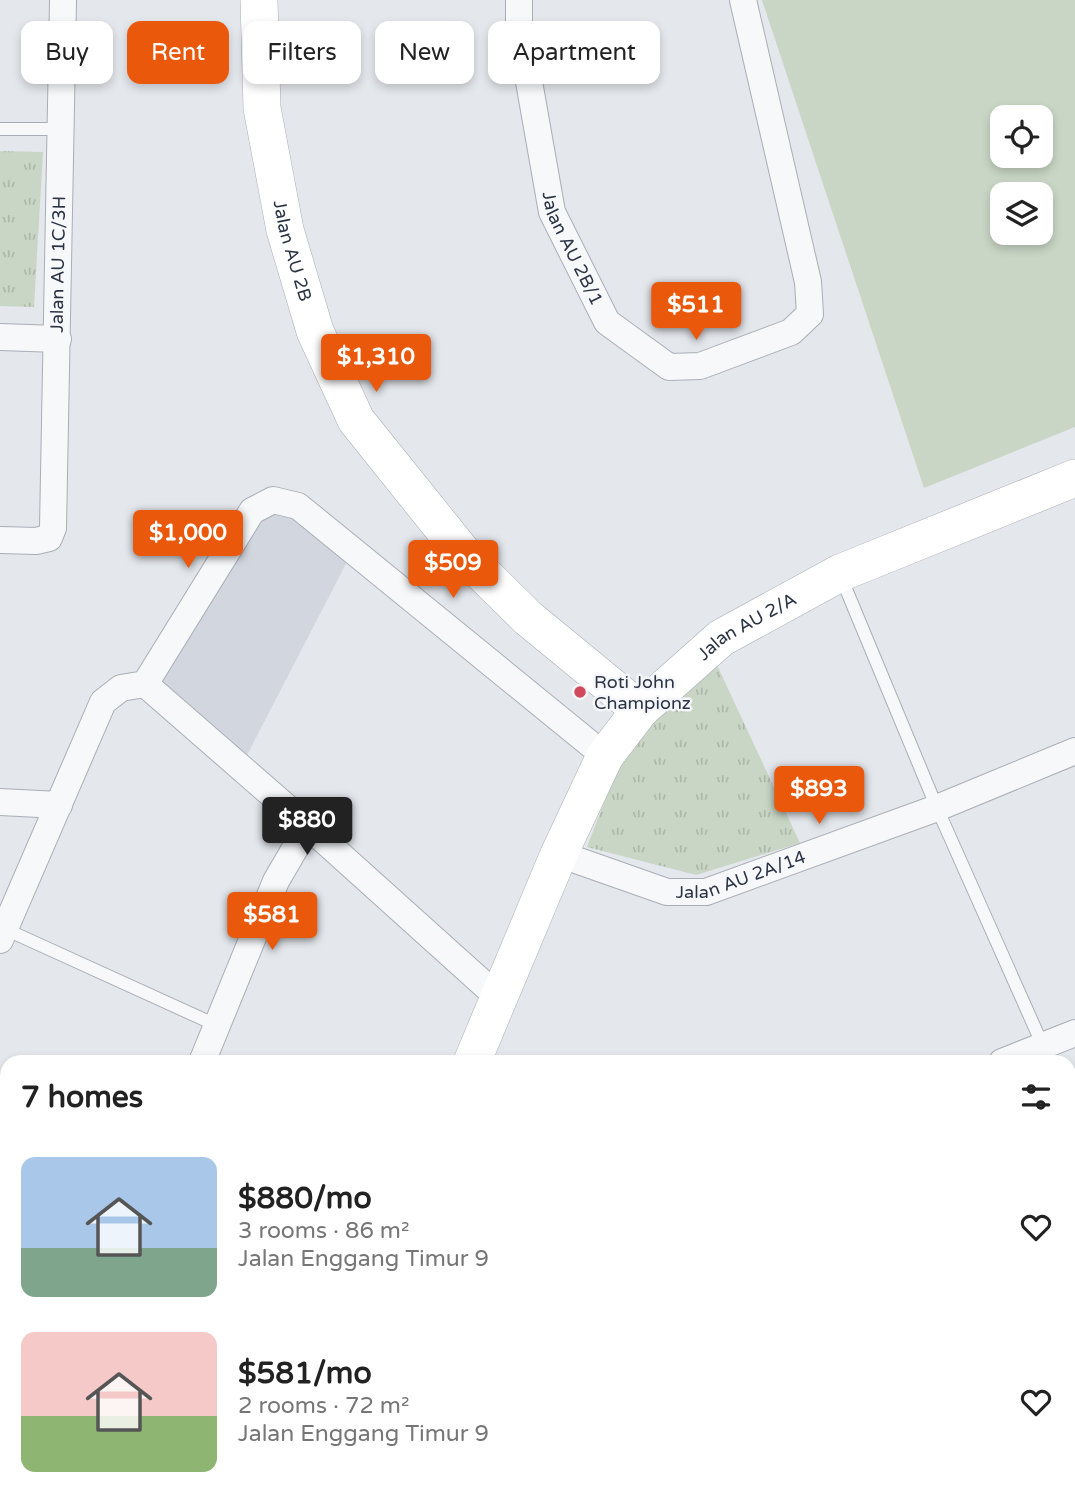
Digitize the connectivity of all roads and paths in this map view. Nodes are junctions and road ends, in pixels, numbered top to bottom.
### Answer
1 (64, 0) edge
2 (258, 0) edge
3 (519, 0) edge
4 (743, 0) edge
5 (0, 129) edge
6 (62, 129) junction
7 (0, 337) edge
8 (58, 339) junction
9 (1075, 478) edge
10 (0, 540) edge
11 (840, 573) junction
12 (145, 684) junction
13 (640, 710) junction
14 (1075, 751) edge
15 (605, 756) junction
16 (0, 802) edge
17 (58, 805) junction
18 (937, 808) junction
19 (309, 826) junction
20 (559, 854) junction
21 (2, 935) edge
22 (498, 997) junction
23 (216, 1025) junction
24 (1075, 1032) edge
25 (205, 1055) edge
26 (475, 1055) edge
27 (1019, 1055) edge
28 (1024, 1055) edge

1 - 6 street, Jalan AU 1C/3H
2 - 13 street, Jalan AU 2B
3 - 4 street, Jalan AU 2B/1
5 - 6 lane
6 - 8 street, Jalan AU 1C/3H
7 - 8 street
8 - 10 street, Jalan AU 1C/3H
9 - 11 street, Jalan AU 2/A
11 - 13 street, Jalan AU 2/A
11 - 18 lane
12 - 15 street
12 - 17 street
12 - 19 street
13 - 15 street, Jalan AU 2/A
14 - 18 street, Jalan AU 2A/14
15 - 20 street, Jalan AU 2/A
16 - 17 street
17 - 21 street
18 - 20 street, Jalan AU 2A/14
18 - 27 lane
19 - 22 street
19 - 23 street
20 - 22 street, Jalan AU 2/A
21 - 23 lane
22 - 26 street, Jalan AU 2/A
23 - 25 street
24 - 28 street

